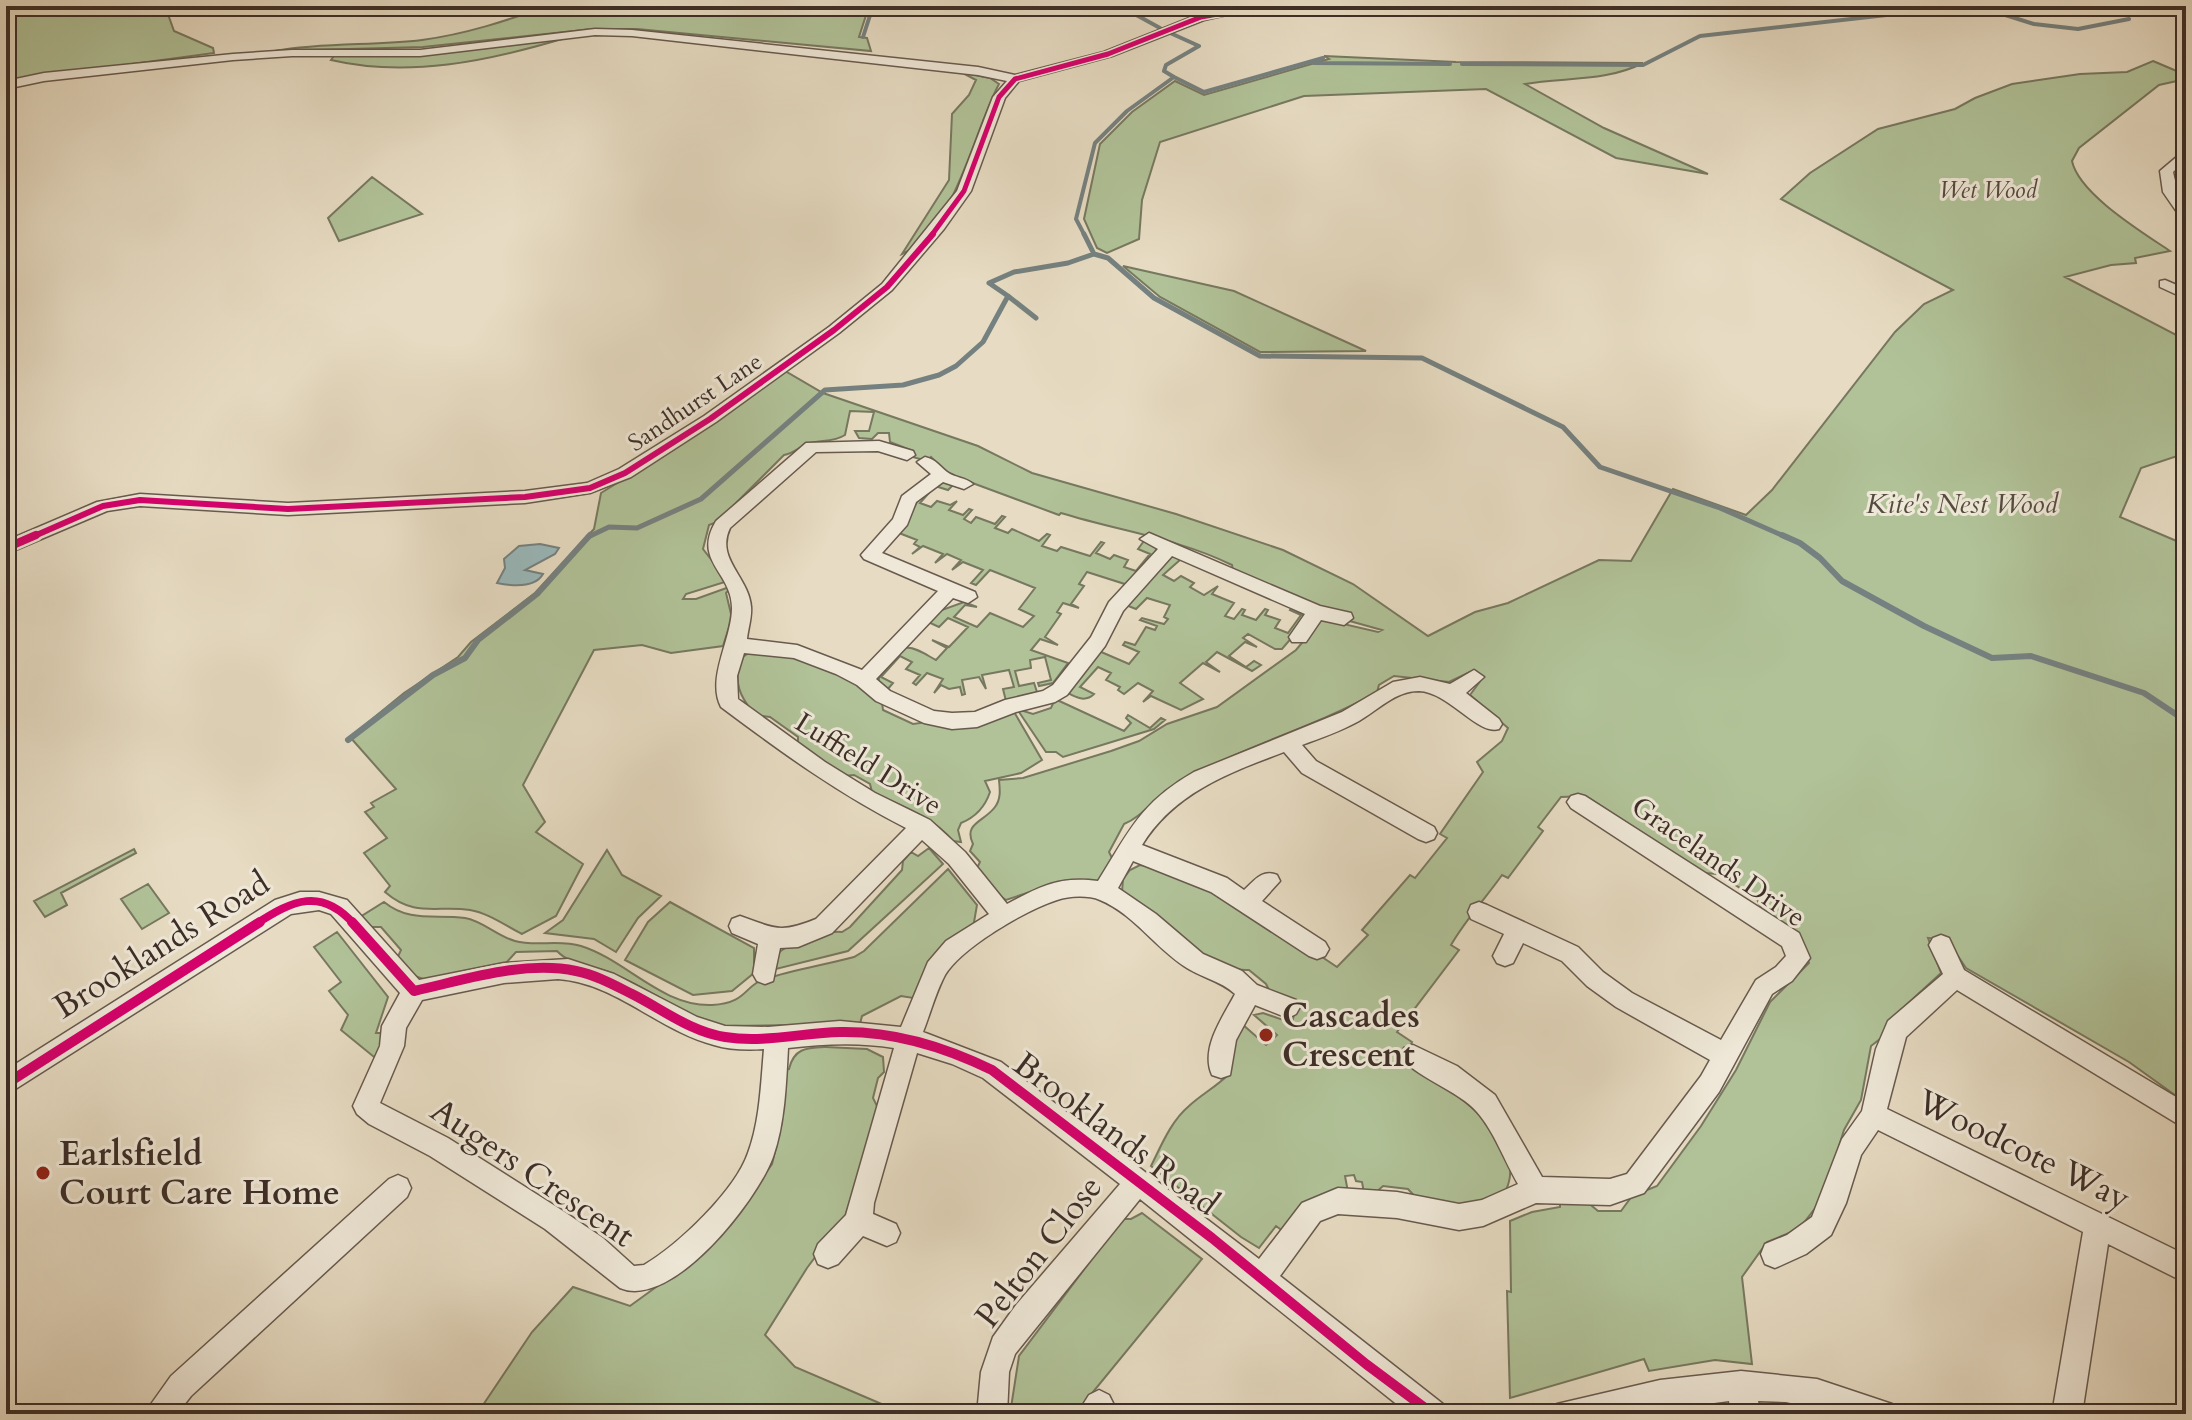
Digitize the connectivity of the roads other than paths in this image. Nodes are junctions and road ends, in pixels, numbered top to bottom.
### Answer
1 (1262, 6) edge
2 (1015, 79) junction
3 (6, 85) edge
4 (2186, 153) edge
5 (2186, 215) edge
6 (2165, 284) dead end
7 (2186, 295) edge
8 (907, 455) dead end
9 (925, 462) dead end
10 (941, 476) junction
11 (964, 484) dead end
12 (1149, 539) dead end
13 (1169, 547) junction
14 (6, 548) edge
15 (1316, 612) junction
16 (1344, 618) dead end
17 (1299, 637) dead end
18 (736, 646) junction
19 (1474, 677) dead end
20 (864, 680) junction
21 (1453, 692) junction
22 (1492, 724) dead end
23 (1287, 742) junction
24 (1578, 802) dead end
25 (922, 826) junction
26 (1426, 833) dead end
27 (1130, 850) junction
28 (1269, 881) dead end
29 (1104, 891) junction
30 (1247, 901) junction
31 (1479, 912) dead end
32 (1004, 916) junction
33 (740, 926) dead end
34 (1518, 929) junction
35 (770, 939) junction
36 (1941, 945) dead end
37 (1317, 949) dead end
38 (1505, 956) dead end
39 (765, 974) dead end
40 (1956, 977) junction
41 (414, 991) junction
42 (1249, 992) junction
43 (1288, 1007) dead end
44 (777, 1037) junction
45 (908, 1041) junction
46 (1725, 1055) junction
47 (1413, 1056) dead end
48 (1221, 1067) dead end
49 (6, 1084) edge
50 (1873, 1115) junction
51 (2186, 1117) edge
52 (1138, 1182) junction
53 (398, 1188) dead end
54 (1535, 1190) junction
55 (859, 1221) junction
56 (2097, 1226) junction
57 (887, 1233) dead end
58 (828, 1254) dead end
59 (1775, 1254) dead end
60 (2186, 1269) edge
61 (1261, 1279) junction
62 (1741, 1385) junction
63 (159, 1414) edge
64 (992, 1414) edge
65 (1433, 1414) edge
66 (1567, 1414) edge
67 (1746, 1414) edge
68 (1882, 1414) edge
69 (2067, 1414) edge

1 - 2 street
2 - 3 street
2 - 14 street, Sandhurst Lane
4 - 5 street
6 - 7 street
8 - 18 street, Luffield Drive
9 - 10 street
10 - 11 street
10 - 20 street
12 - 13 street
13 - 15 street
13 - 20 street
15 - 16 street
15 - 17 street
18 - 20 street
18 - 25 street, Luffield Drive
19 - 21 street
21 - 22 street
21 - 23 street
23 - 26 street
23 - 27 street
24 - 46 street, Gracelands Drive
25 - 32 street, Luffield Drive
25 - 35 street
27 - 29 street
27 - 30 street
28 - 30 street
29 - 32 street
29 - 42 street
30 - 37 street
31 - 34 street
32 - 45 street
33 - 35 street
34 - 38 street
34 - 46 street
35 - 39 street
36 - 40 street
40 - 50 street
40 - 51 street
41 - 44 street, Brooklands Road
41 - 44 street, Augers Crescent
41 - 49 street, Brooklands Road
42 - 43 street
42 - 48 street
44 - 45 street, Brooklands Road
45 - 52 street, Brooklands Road
45 - 55 street
46 - 54 street, Gracelands Drive
47 - 54 street
50 - 56 street, Woodcote Way
50 - 59 street
52 - 61 street, Brooklands Road
52 - 64 street, Pelton Close
53 - 63 street
54 - 61 street, Gracelands Drive
55 - 57 street
55 - 58 street
56 - 60 street, Woodcote Way
56 - 69 street
61 - 65 street, Brooklands Road
62 - 66 street
62 - 67 street
62 - 68 street

